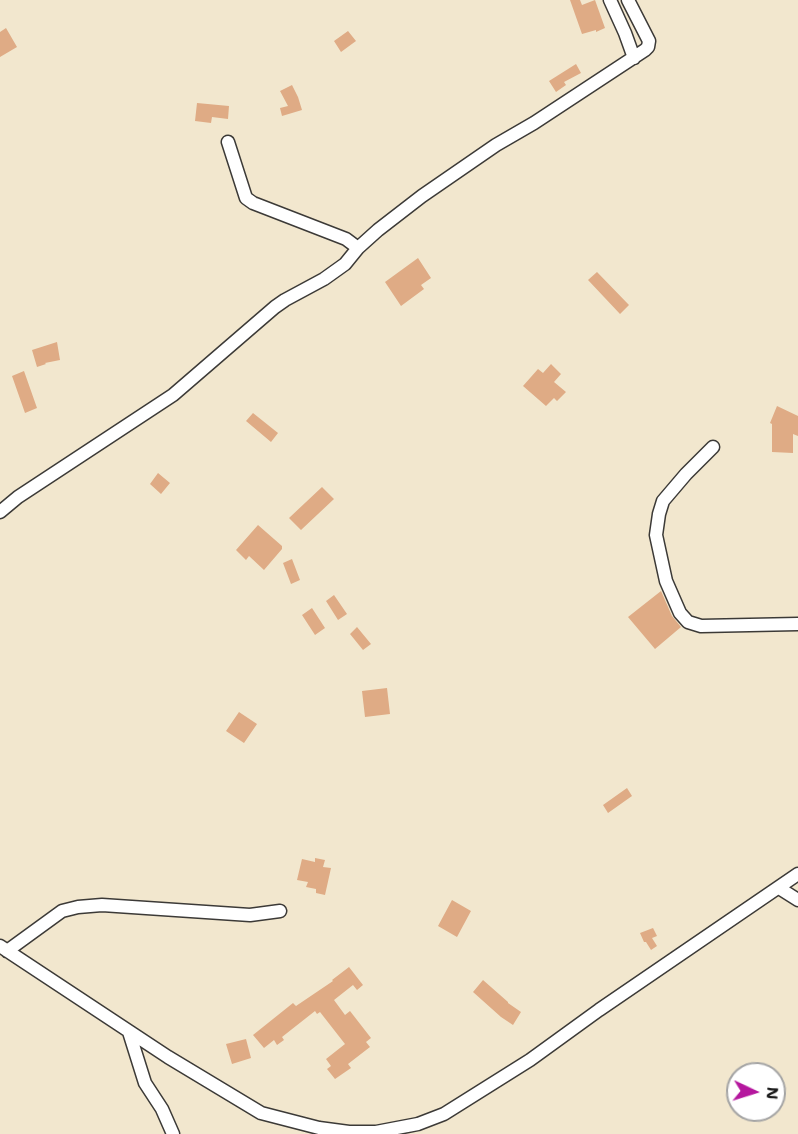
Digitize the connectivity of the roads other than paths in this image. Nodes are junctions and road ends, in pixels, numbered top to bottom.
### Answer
1 (609, 0) edge
2 (628, 0) edge
3 (634, 58) junction
4 (228, 142) dead end
5 (358, 248) junction
6 (713, 447) dead end
7 (0, 512) edge
8 (798, 624) edge
9 (798, 874) edge
10 (778, 888) junction
11 (798, 900) edge
12 (280, 911) dead end
13 (4, 949) edge
14 (129, 1032) junction
15 (173, 1134) edge

1 - 3 street
2 - 3 street
3 - 5 street
4 - 5 street
5 - 7 street
6 - 8 street
9 - 10 street
10 - 11 street
10 - 14 street
12 - 13 street
13 - 14 street
14 - 15 street

